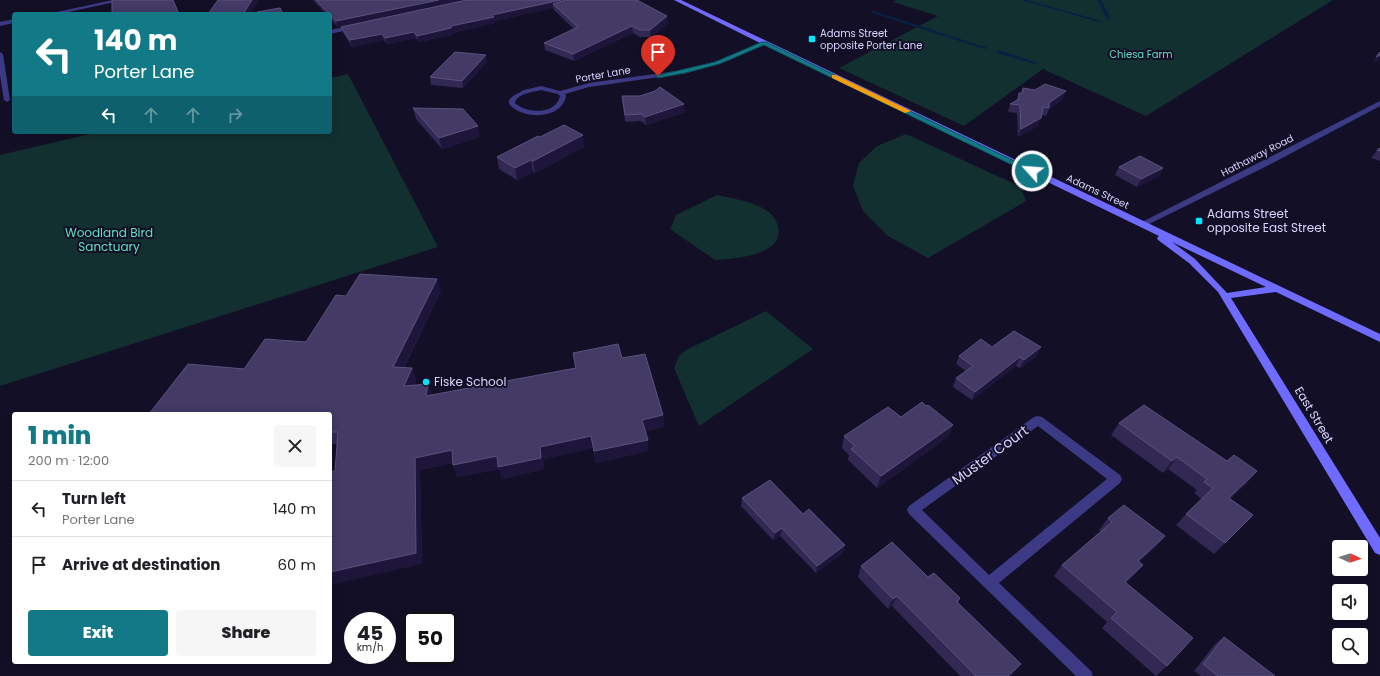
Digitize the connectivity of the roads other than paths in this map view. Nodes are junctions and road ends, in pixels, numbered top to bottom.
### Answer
1 (121, 0) edge
2 (677, 0) edge
3 (60, 12) edge
4 (12, 21) edge
5 (0, 24) edge
6 (358, 26) edge
7 (332, 32) edge
8 (764, 43) junction
9 (0, 54) edge
10 (560, 93) junction
11 (7, 100) edge
12 (1380, 102) edge
13 (1371, 107) junction
14 (1380, 110) edge
15 (1142, 224) junction
16 (1278, 289) junction
17 (1225, 296) junction
18 (1380, 338) edge
19 (1380, 549) edge
20 (989, 583) junction
21 (1086, 676) edge

1 - 3 street
2 - 8 main road, Adams Street
4 - 5 street
6 - 7 street
8 - 10 street, Porter Lane
8 - 15 main road, Adams Street
9 - 11 street
10 - 10 street, Porter Lane
12 - 13 street, Hathaway Road
13 - 14 street
13 - 15 street, Hathaway Road
15 - 16 main road, Adams Street
15 - 17 main road, East Street
16 - 17 main road
16 - 18 main road, Adams Street
17 - 19 main road, East Street
20 - 20 street, Muster Court
20 - 21 street, Muster Court

